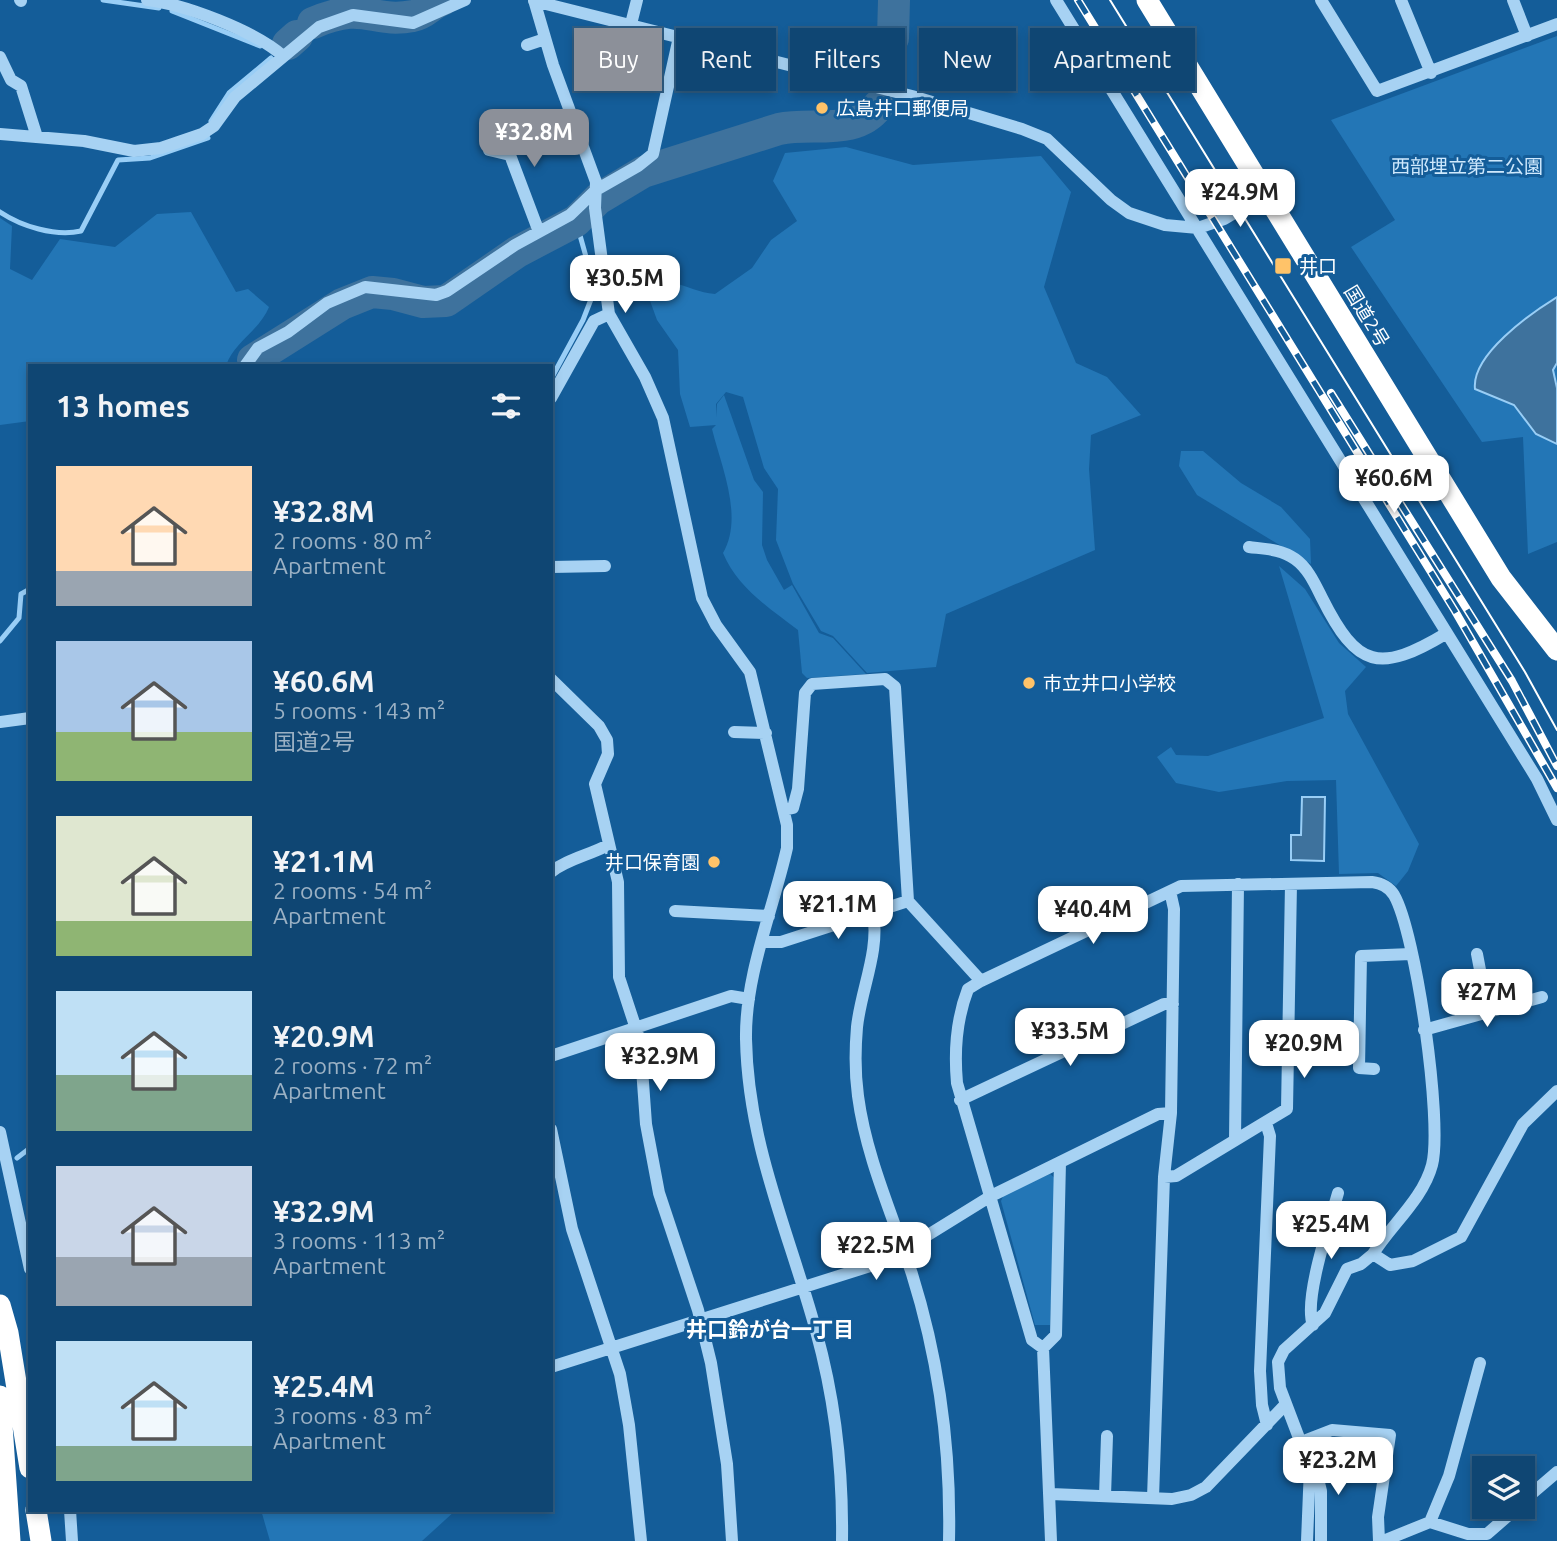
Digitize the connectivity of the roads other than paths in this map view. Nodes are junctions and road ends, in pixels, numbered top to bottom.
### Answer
1 (147, 0) edge
2 (465, 0) edge
3 (534, 0) edge
4 (637, 0) edge
5 (1056, 0) edge
6 (1147, 0) edge
7 (1321, 0) edge
8 (1401, 0) edge
9 (1513, 0) edge
10 (631, 24) junction
11 (1557, 24) edge
12 (676, 36) edge
13 (1527, 36) junction
14 (545, 39) junction
15 (527, 45) dead end
16 (676, 50) edge
17 (283, 56) junction
18 (0, 57) edge
19 (776, 62) edge
20 (1430, 72) junction
21 (0, 134) edge
22 (37, 136) junction
23 (489, 150) dead end
24 (1266, 194) junction
25 (596, 198) junction
26 (1198, 228) junction
27 (539, 232) junction
28 (609, 314) junction
29 (246, 364) edge
30 (553, 394) edge
31 (1249, 547) dead end
32 (605, 566) dead end
33 (553, 567) edge
34 (1447, 633) junction
35 (1555, 647) edge
36 (553, 681) edge
37 (28, 718) edge
38 (0, 722) edge
39 (734, 732) dead end
40 (766, 733) junction
41 (784, 810) junction
42 (1557, 820) edge
43 (608, 845) junction
44 (553, 871) edge
45 (1238, 884) junction
46 (1291, 884) junction
47 (1170, 891) junction
48 (908, 901) junction
49 (675, 911) dead end
50 (873, 913) junction
51 (769, 916) junction
52 (763, 942) junction
53 (1412, 954) junction
54 (1477, 954) dead end
55 (981, 981) junction
56 (1542, 997) dead end
57 (749, 999) junction
58 (1173, 1004) junction
59 (1488, 1012) junction
60 (636, 1027) junction
61 (1424, 1030) junction
62 (553, 1055) edge
63 (1374, 1069) dead end
64 (1557, 1091) edge
65 (960, 1100) junction
66 (1171, 1113) junction
67 (1266, 1123) junction
68 (0, 1132) edge
69 (553, 1139) edge
70 (1235, 1140) junction
71 (1060, 1162) junction
72 (1164, 1177) junction
73 (1338, 1193) dead end
74 (991, 1196) junction
75 (904, 1251) junction
76 (1373, 1254) junction
77 (28, 1260) edge
78 (803, 1287) junction
79 (0, 1305) edge
80 (701, 1320) junction
81 (1313, 1325) junction
82 (612, 1347) junction
83 (1043, 1348) junction
84 (1480, 1363) dead end
85 (553, 1366) edge
86 (0, 1396) edge
87 (1285, 1405) junction
88 (1267, 1425) junction
89 (1107, 1436) dead end
90 (1301, 1442) junction
91 (28, 1456) edge
92 (1557, 1472) edge
93 (1312, 1481) junction
94 (1535, 1491) edge
95 (1051, 1494) junction
96 (1105, 1496) junction
97 (1153, 1498) junction
98 (36, 1512) edge
99 (70, 1512) edge
100 (1506, 1519) edge
101 (1430, 1522) junction
102 (1468, 1538) edge
103 (10, 1541) edge
104 (41, 1541) edge
105 (72, 1541) edge
106 (641, 1541) edge
107 (732, 1541) edge
108 (842, 1541) edge
109 (949, 1541) edge
110 (1051, 1541) edge
111 (1307, 1541) edge
112 (1321, 1541) edge
113 (1381, 1541) edge

1 - 17 street
2 - 17 street
3 - 10 street
3 - 14 street
4 - 10 street
5 - 26 street
6 - 24 highway, 国道2号
7 - 20 street
8 - 20 street
9 - 13 street
10 - 12 street
11 - 13 street
13 - 20 street
14 - 15 street
14 - 25 street
16 - 25 street
17 - 22 street
18 - 22 street
19 - 26 street
21 - 22 street
23 - 27 street
24 - 26 street
24 - 35 highway, 国道2号
25 - 27 street
25 - 28 street
26 - 34 street
27 - 29 street
28 - 30 street
28 - 40 street
31 - 34 street
32 - 33 street
34 - 42 street
36 - 43 street
37 - 38 street
39 - 40 street
40 - 41 street
41 - 48 street
41 - 51 street
43 - 44 street
43 - 60 street
45 - 46 street
45 - 47 street
45 - 70 street
46 - 53 street
46 - 67 street
47 - 55 street
47 - 58 street
48 - 50 street
48 - 55 street
49 - 51 street
50 - 52 street
50 - 75 street
51 - 52 street
52 - 57 street
53 - 61 street
53 - 63 street
54 - 59 street
55 - 65 street
56 - 59 street
57 - 60 street
57 - 78 street
58 - 65 street
58 - 66 street
59 - 61 street
60 - 62 street
60 - 80 street
61 - 76 street
64 - 76 street
65 - 74 street
66 - 71 street
66 - 72 street
67 - 70 street
67 - 88 street
68 - 77 street
69 - 82 street
70 - 72 street
71 - 74 street
71 - 83 street
72 - 97 street
73 - 81 street
74 - 75 street
74 - 83 street
75 - 78 street
75 - 109 street
76 - 81 street
78 - 80 street
78 - 108 street
79 - 91 highway
80 - 82 street
80 - 107 street
81 - 87 street
82 - 85 street
82 - 106 street
83 - 95 street
84 - 101 street
86 - 103 highway
87 - 88 street
87 - 90 street
88 - 97 street
89 - 96 street
90 - 93 street
90 - 113 street
92 - 94 street
93 - 111 street
93 - 112 street
95 - 96 street
95 - 110 street
96 - 97 street
98 - 104 highway
99 - 105 street
100 - 102 street
101 - 102 street
101 - 113 street

